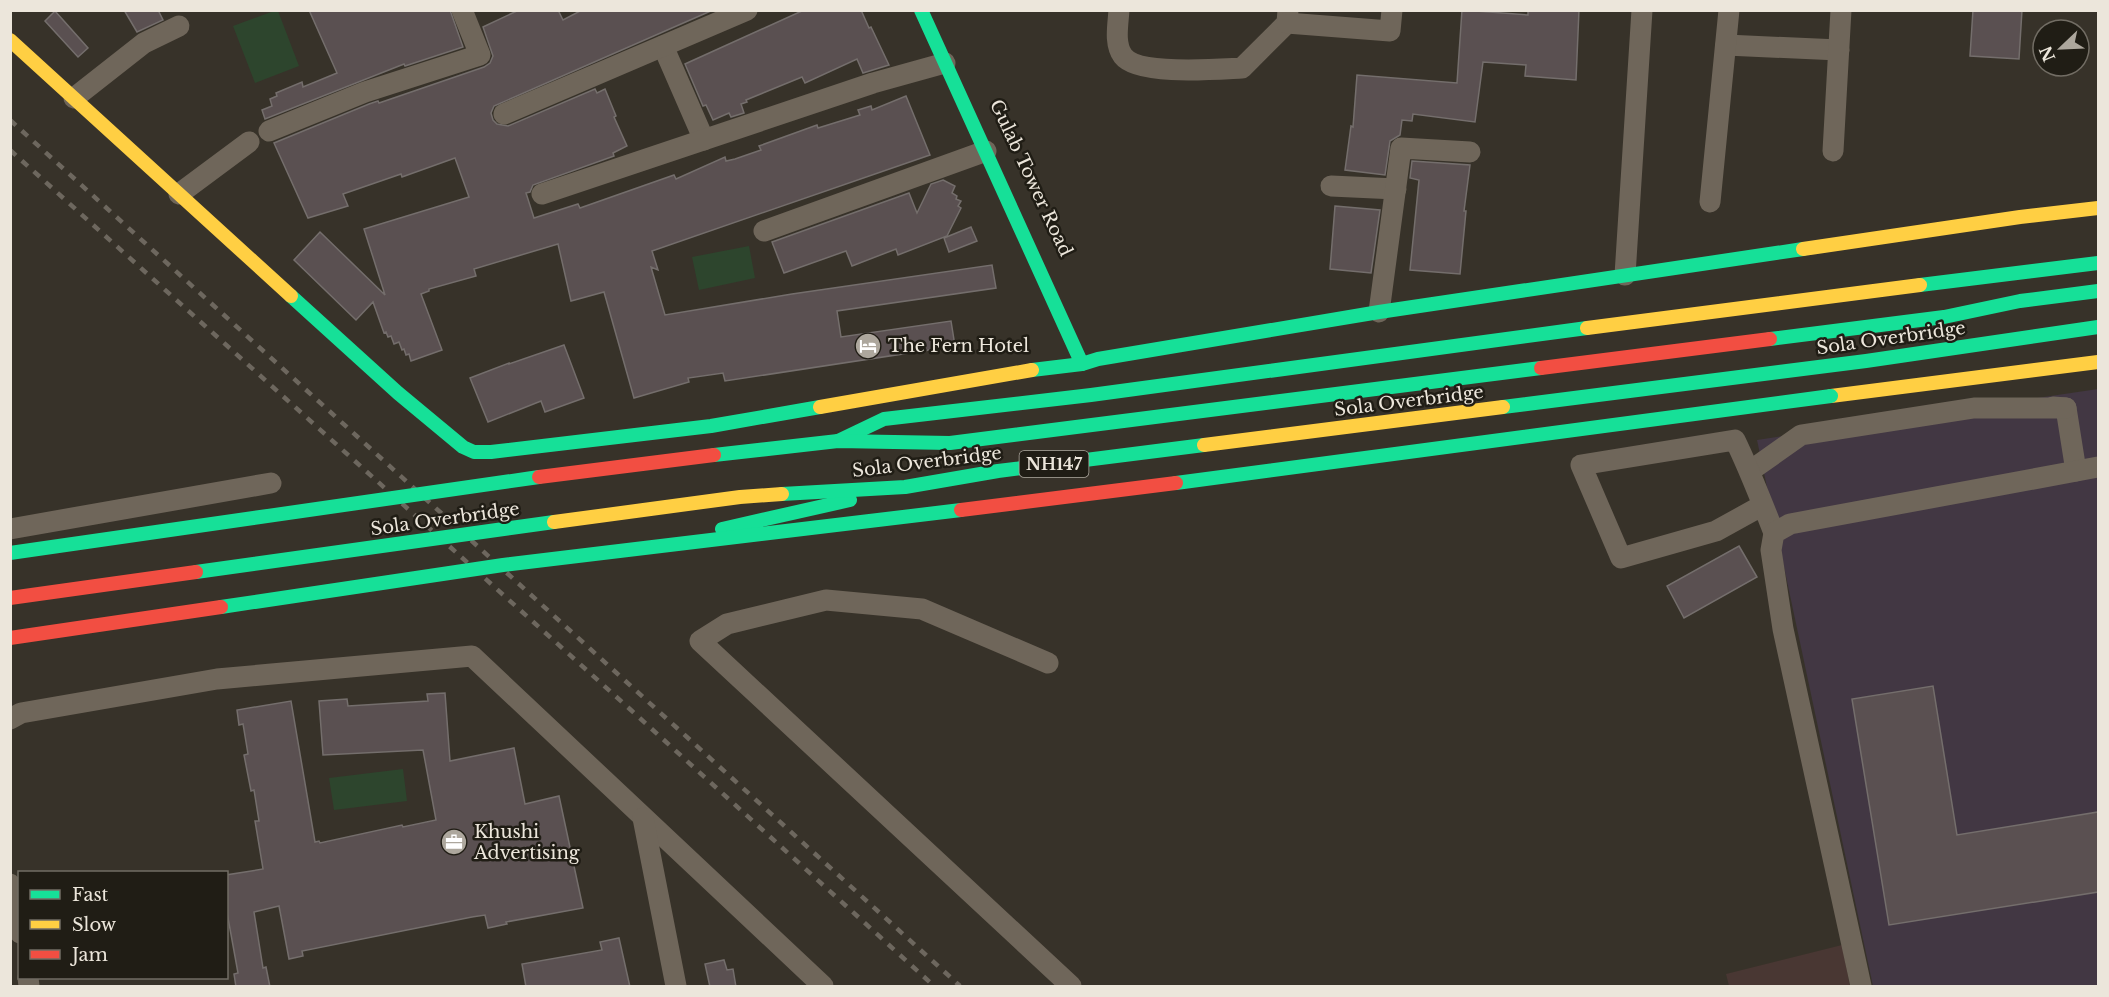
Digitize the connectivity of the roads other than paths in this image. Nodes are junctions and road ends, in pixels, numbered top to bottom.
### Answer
1 (462, 10) edge
2 (747, 10) edge
3 (921, 10) edge
4 (934, 10) edge
5 (1119, 10) edge
6 (1642, 10) edge
7 (1730, 10) edge
8 (1841, 10) edge
9 (1288, 17) edge
10 (179, 26) dead end
11 (1391, 29) edge
12 (10, 40) edge
13 (1726, 45) junction
14 (663, 46) junction
15 (1839, 50) junction
16 (945, 63) junction
17 (74, 98) junction
18 (504, 114) dead end
19 (269, 131) dead end
20 (704, 140) junction
21 (249, 142) dead end
22 (1833, 151) dead end
23 (986, 152) junction
24 (1470, 152) dead end
25 (1331, 186) dead end
26 (1396, 189) junction
27 (179, 194) junction
28 (542, 194) dead end
29 (1710, 202) dead end
30 (2098, 208) edge
31 (764, 231) dead end
32 (2098, 263) edge
33 (1625, 275) junction
34 (2098, 291) edge
35 (1379, 312) junction
36 (1076, 317) dead end
37 (2098, 327) edge
38 (2098, 362) edge
39 (1082, 364) junction
40 (1831, 396) junction
41 (2066, 408) junction
42 (838, 441) junction
43 (2098, 467) edge
44 (1750, 471) junction
45 (2076, 471) junction
46 (271, 483) dead end
47 (904, 487) junction
48 (1763, 505) junction
49 (10, 529) edge
50 (1774, 533) junction
51 (633, 549) junction
52 (10, 553) edge
53 (10, 598) edge
54 (10, 638) edge
55 (1048, 663) dead end
56 (10, 720) edge
57 (643, 818) junction
58 (10, 884) edge
59 (18, 923) edge
60 (676, 987) edge
61 (823, 987) edge
62 (1071, 987) edge
63 (1861, 987) edge

1 - 19 street
2 - 14 street
3 - 16 main road
4 - 36 main road, Gulab Tower Road
5 - 9 street
6 - 33 street
7 - 13 street
8 - 15 street
9 - 11 street
10 - 17 street
12 - 17 main road
13 - 15 street
13 - 29 street
14 - 18 street
14 - 20 street
15 - 22 street
16 - 20 street
16 - 23 main road
17 - 27 main road
20 - 28 street
21 - 27 street
23 - 31 street
23 - 39 main road
24 - 26 street
25 - 26 street
26 - 35 street
27 - 39 main road
30 - 33 main road
32 - 42 main road
33 - 35 main road
34 - 42 main road, Sola Overbridge / NH147, bridge
35 - 39 main road
37 - 47 main road, Sola Overbridge / NH147, bridge
38 - 40 main road
40 - 41 street
40 - 51 main road, bridge
41 - 44 street
41 - 45 street
42 - 52 main road, Sola Overbridge / NH147, bridge
43 - 45 street
44 - 48 street
44 - 48 street
45 - 50 street
46 - 49 street
47 - 51 main road, bridge
47 - 53 main road, Sola Overbridge / NH147, bridge
48 - 50 street
50 - 63 street
51 - 54 main road, bridge
55 - 62 street
56 - 57 street
57 - 60 street
57 - 61 street
58 - 59 street

